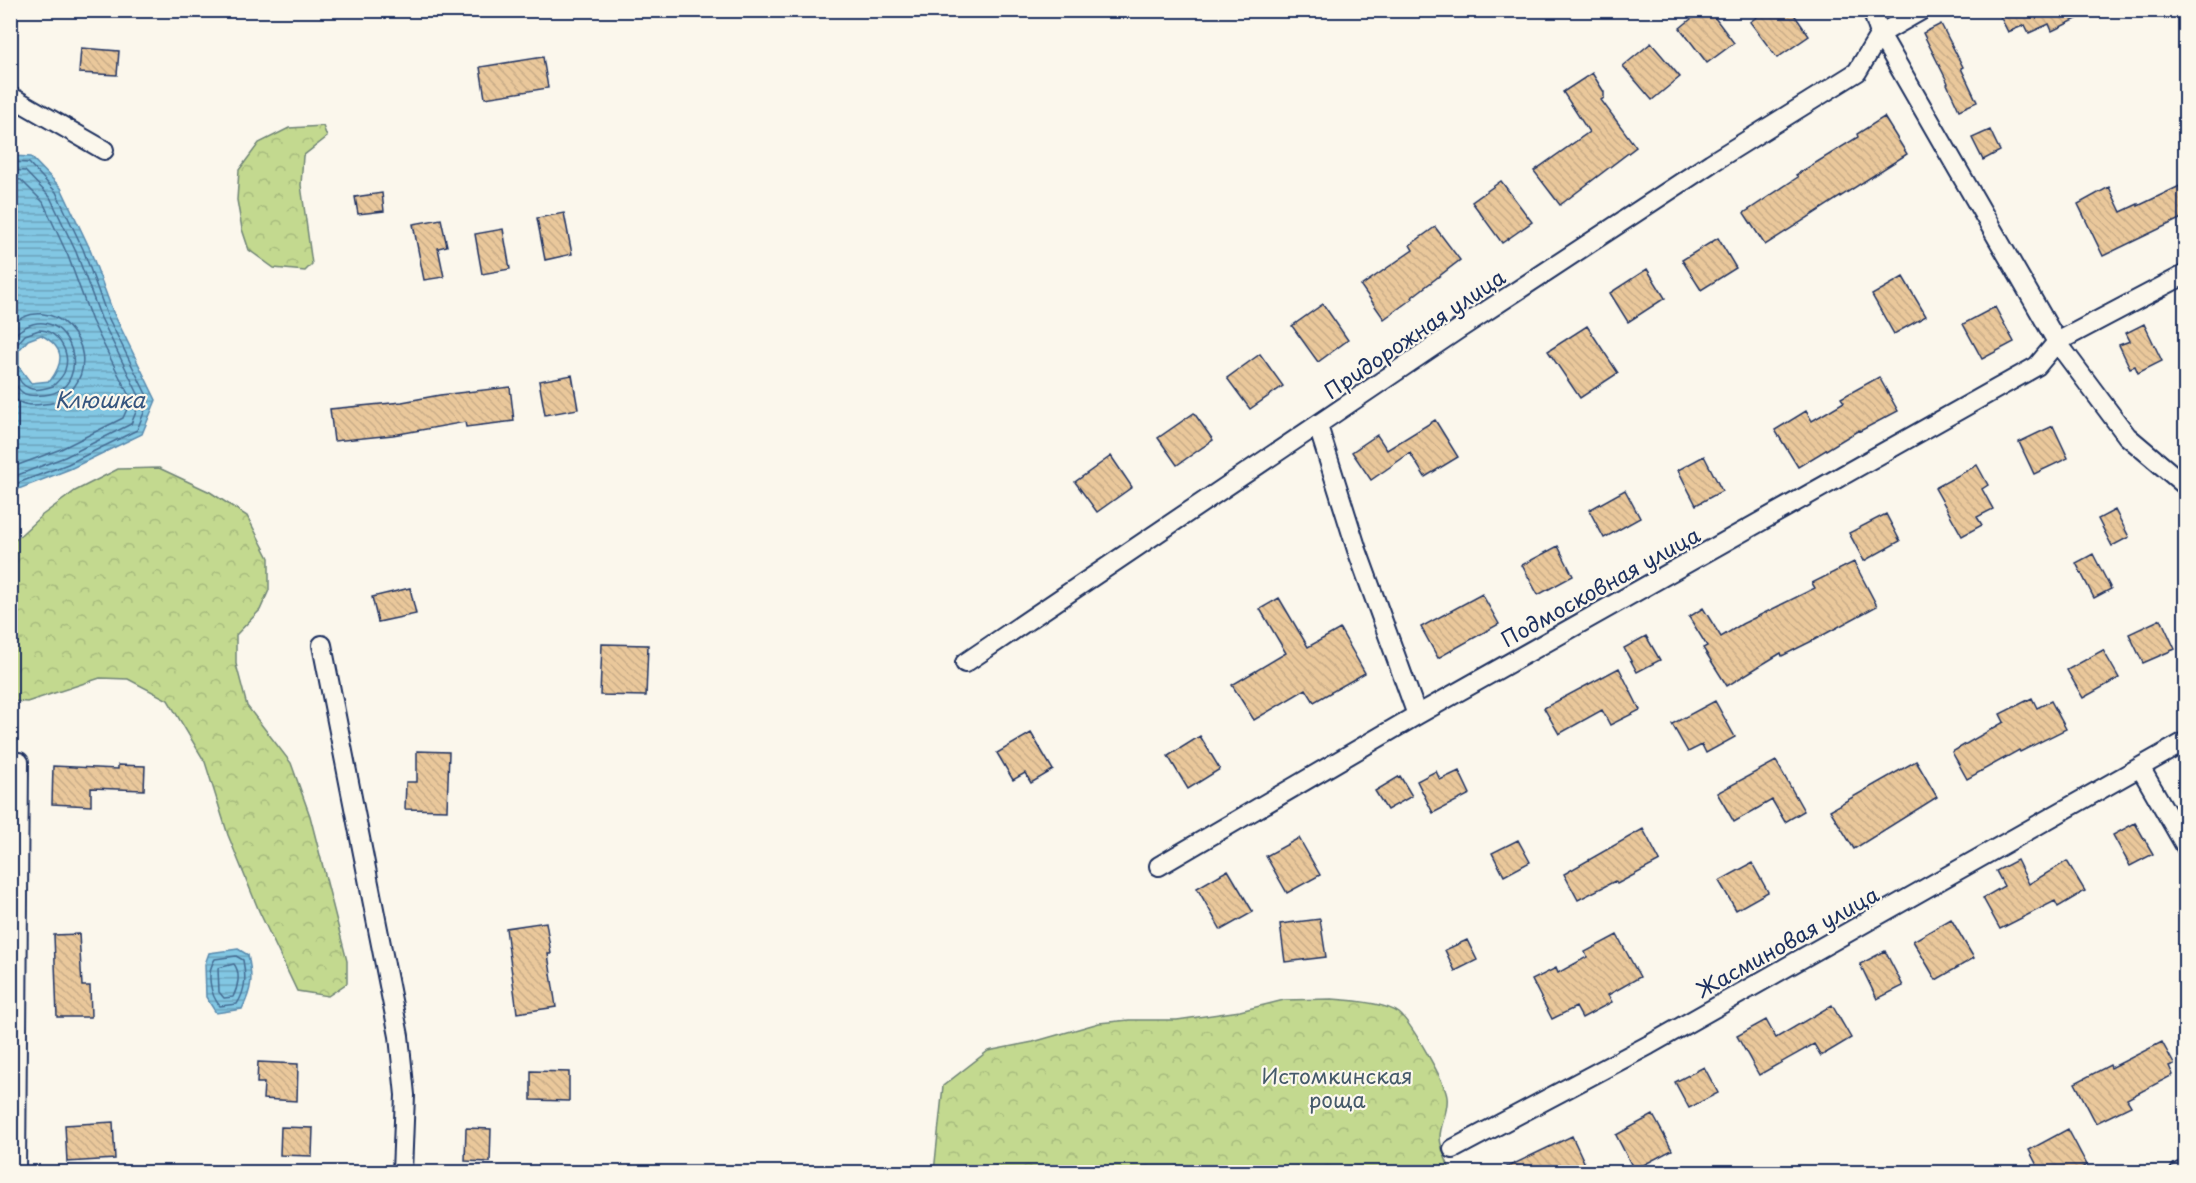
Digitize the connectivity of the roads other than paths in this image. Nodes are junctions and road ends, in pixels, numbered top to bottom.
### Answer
1 (1872, 10) edge
2 (1922, 10) edge
3 (1880, 33) junction
4 (10, 96) edge
5 (104, 150) dead end
6 (2186, 274) edge
7 (2058, 342) junction
8 (1318, 426) junction
9 (2186, 486) edge
10 (322, 645) dead end
11 (965, 663) dead end
12 (1417, 715) junction
13 (2186, 741) edge
14 (19, 762) dead end
15 (2140, 767) junction
16 (2186, 847) edge
17 (1159, 866) dead end
18 (1453, 1149) dead end
19 (2186, 1170) edge
20 (16, 1173) edge
21 (402, 1173) edge
22 (2180, 1173) edge

1 - 3 street
2 - 3 street
3 - 7 street
3 - 8 street, Придорожная улица
4 - 5 street
6 - 7 street
7 - 9 street
7 - 12 street, Подмосковная улица
8 - 11 street, Придорожная улица
8 - 12 street
10 - 21 street
12 - 17 street, Подмосковная улица
13 - 15 street, Жасминовая улица
14 - 20 street
15 - 16 street
15 - 18 street, Жасминовая улица
19 - 22 street

